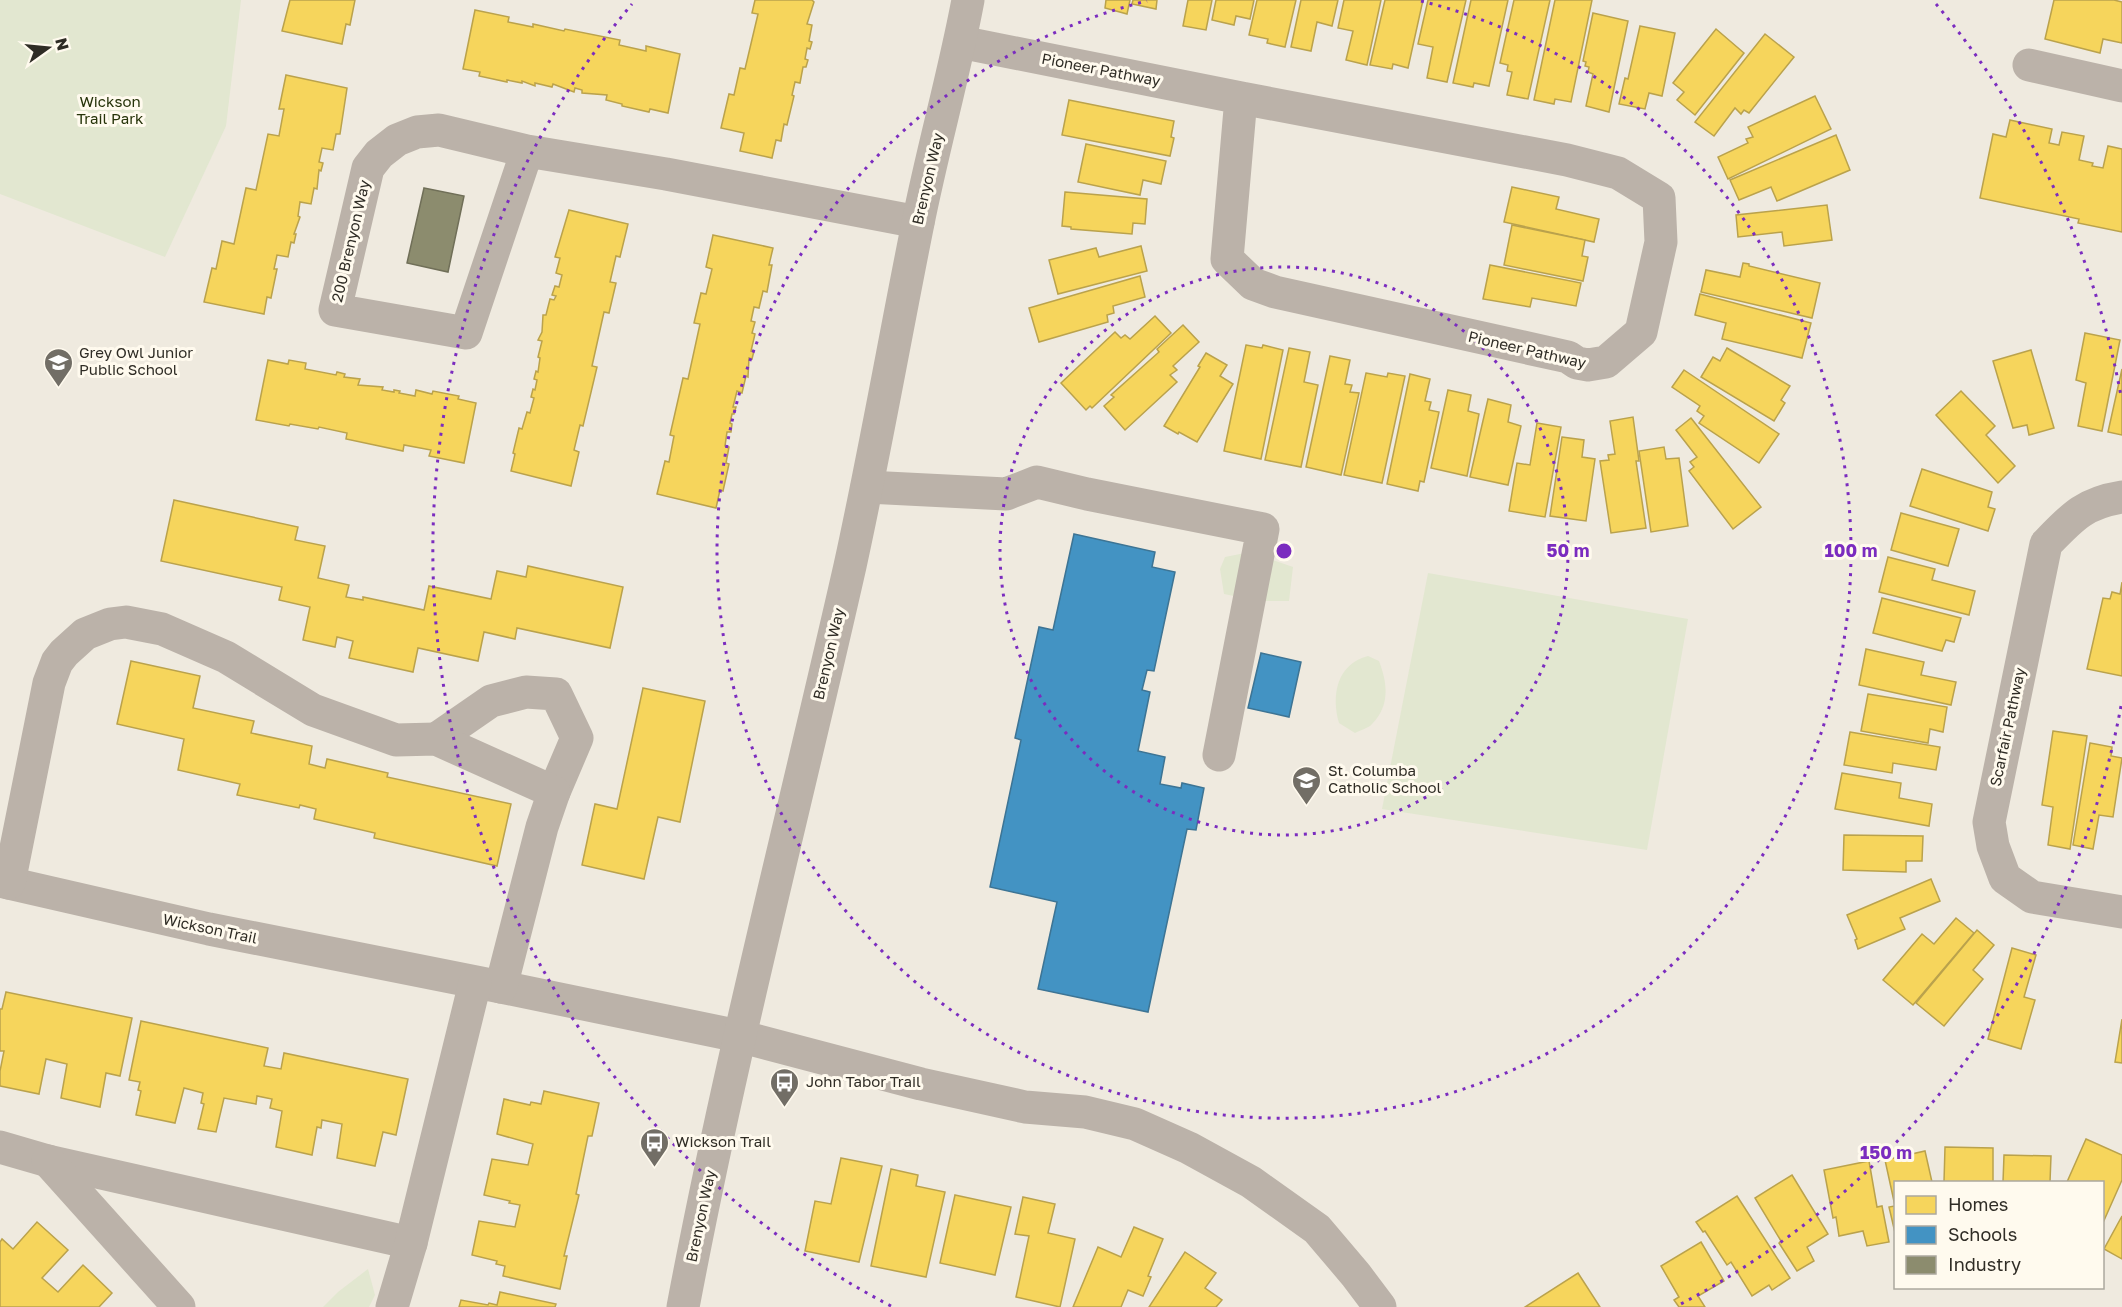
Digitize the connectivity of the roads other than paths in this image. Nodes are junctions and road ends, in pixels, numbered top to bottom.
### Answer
1 (968, 0) edge
2 (960, 42) junction
3 (2029, 65) dead end
4 (2122, 86) edge
5 (1241, 99) junction
6 (528, 151) junction
7 (918, 222) junction
8 (867, 487) junction
9 (2122, 497) edge
10 (436, 739) junction
11 (1219, 756) dead end
12 (554, 792) junction
13 (5, 882) edge
14 (2122, 912) edge
15 (488, 985) junction
16 (739, 1036) junction
17 (0, 1147) edge
18 (48, 1161) junction
19 (411, 1243) junction
20 (179, 1307) edge
21 (392, 1307) edge
22 (683, 1307) edge
23 (1380, 1307) edge

1 - 2 street, Brenyon Way
2 - 5 street, Pioneer Pathway
2 - 7 street, Brenyon Way
3 - 4 street
5 - 5 street, Pioneer Pathway
6 - 6 street, 200 Brenyon Way
6 - 7 street, 200 Brenyon Way
7 - 8 street, Brenyon Way
8 - 11 street
8 - 16 street, Brenyon Way
9 - 14 street, Scarfair Pathway
10 - 12 street
10 - 12 street
10 - 13 street
12 - 15 street
13 - 15 street, Wickson Trail
15 - 16 street, Wickson Trail
15 - 19 street
16 - 22 street, Brenyon Way
16 - 23 street
17 - 18 street
18 - 19 street
18 - 20 street
19 - 21 street

